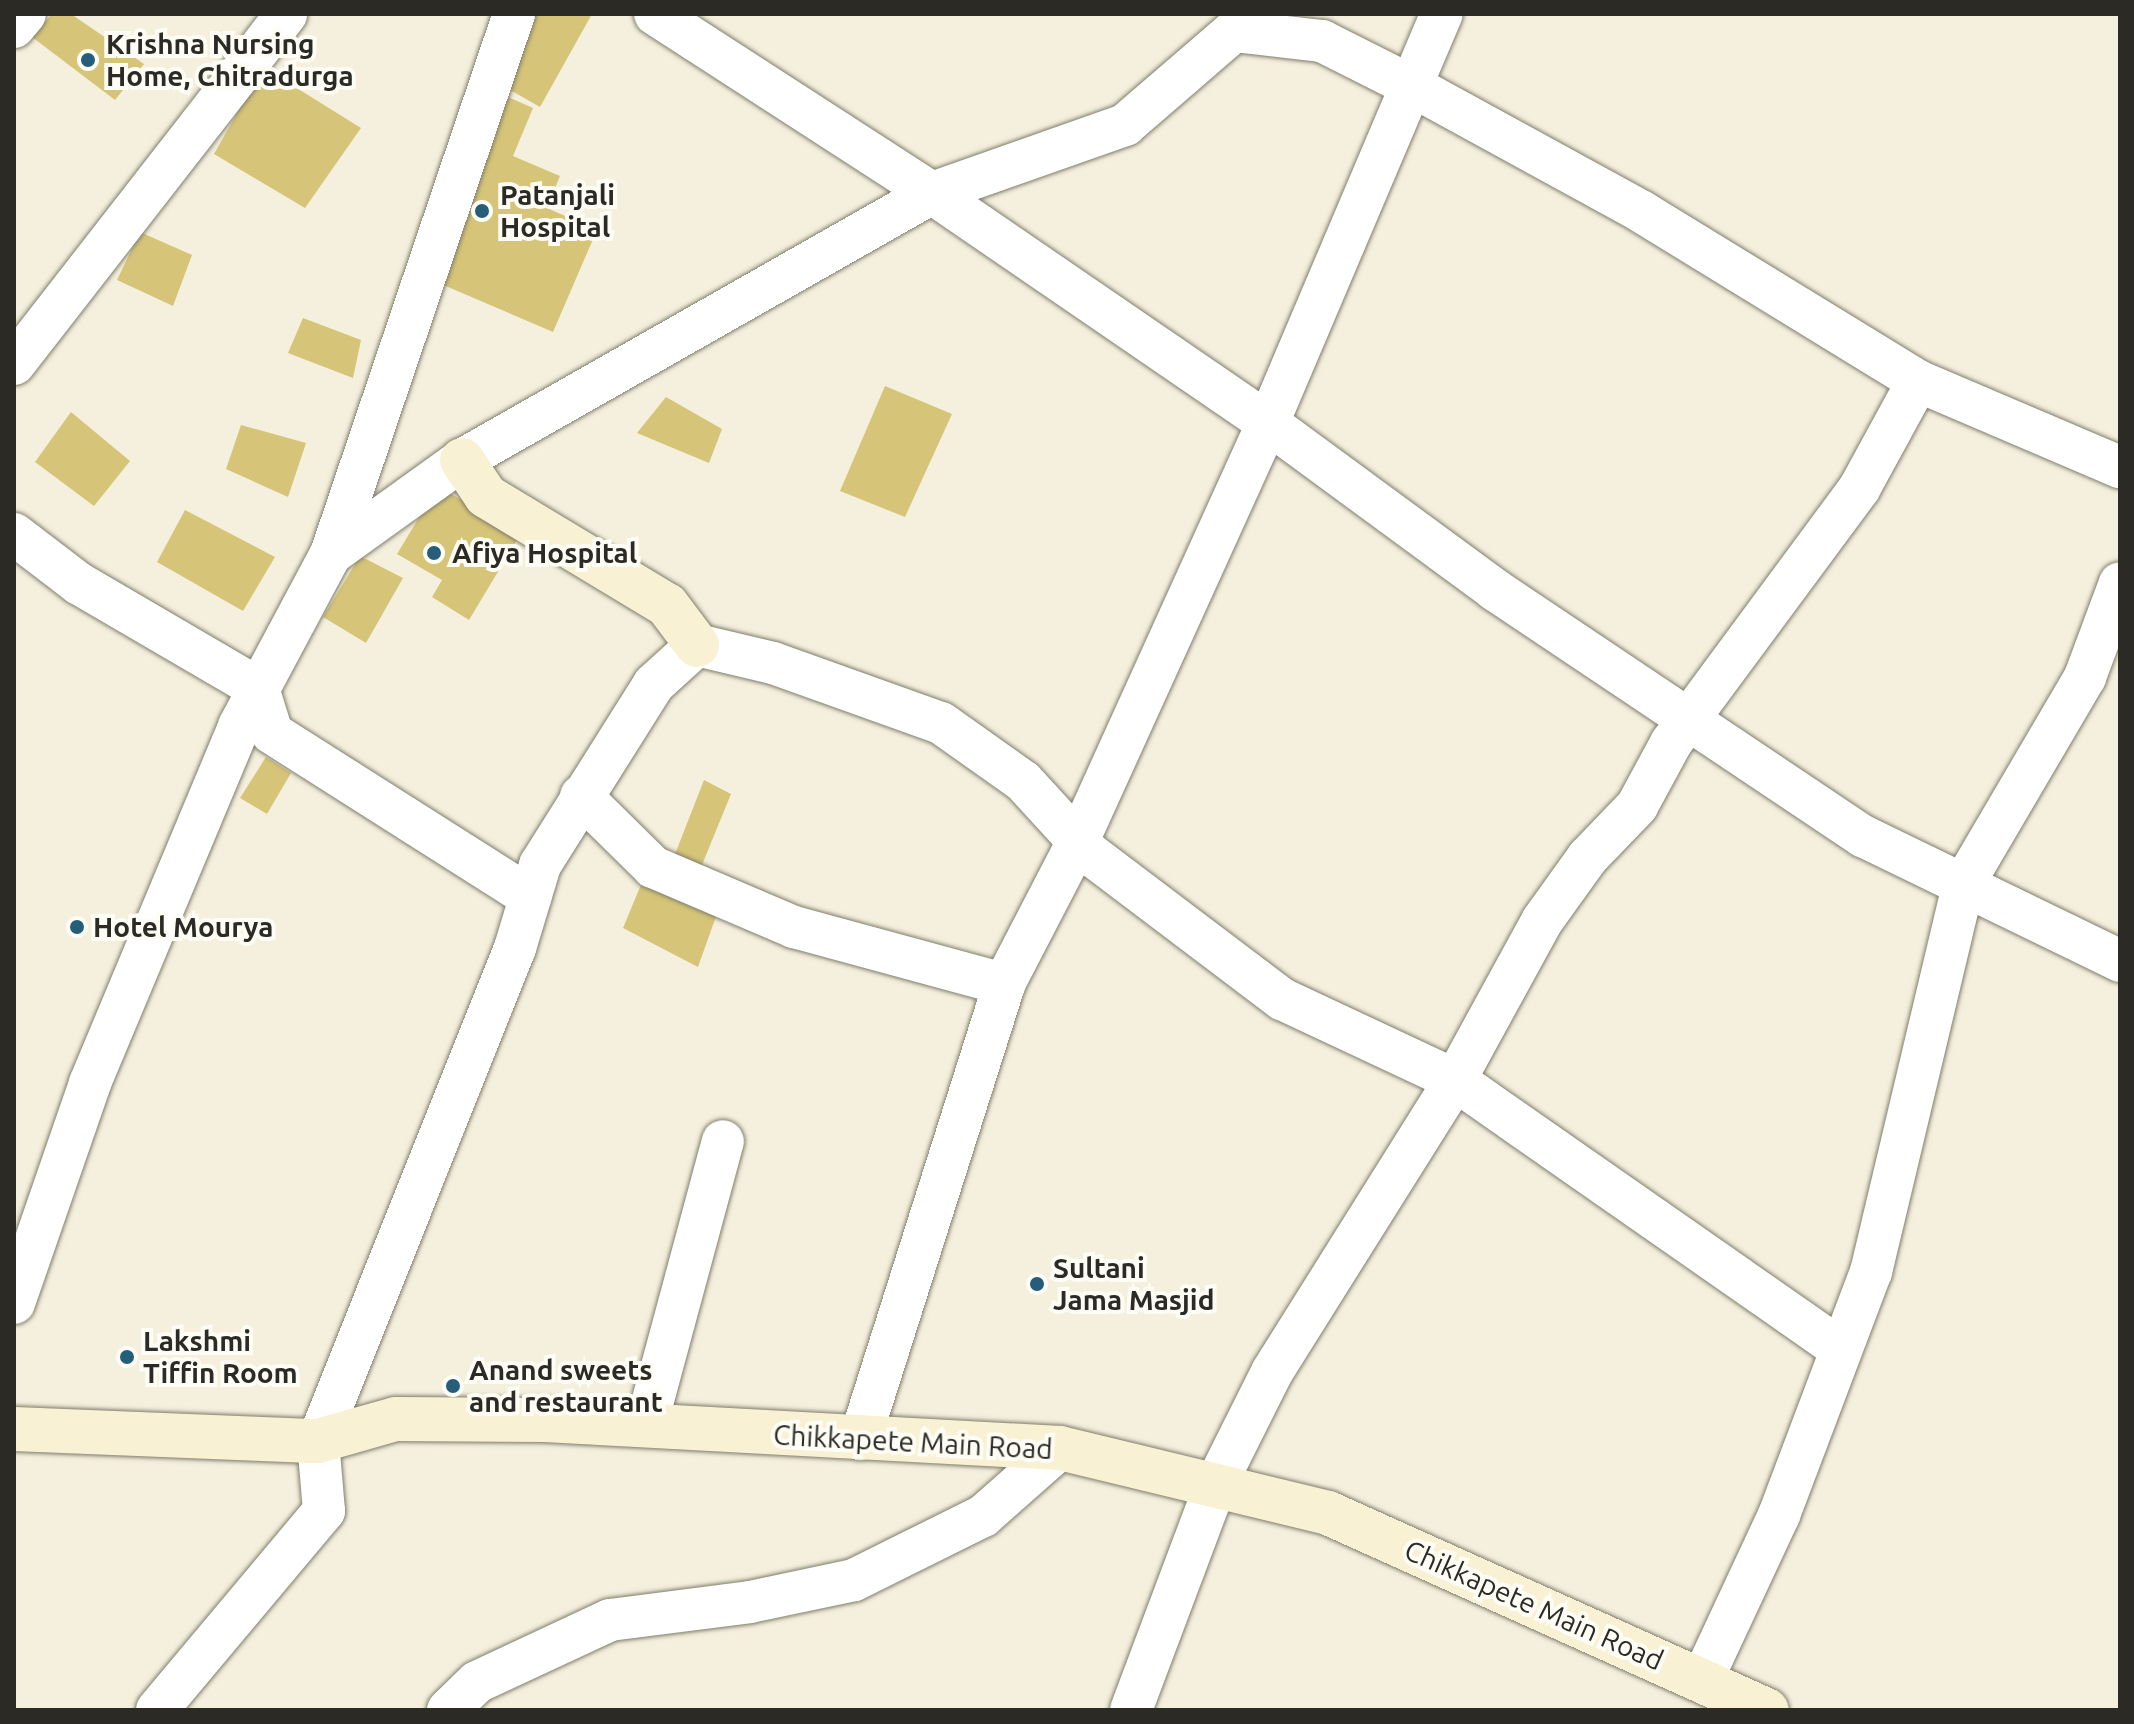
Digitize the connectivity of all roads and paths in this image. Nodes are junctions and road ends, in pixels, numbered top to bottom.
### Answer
1 (25, 14) edge
2 (286, 14) edge
3 (514, 14) edge
4 (655, 14) edge
5 (1442, 14) edge
6 (14, 27) edge
7 (1414, 91) junction
8 (932, 193) junction
9 (14, 364) edge
10 (1918, 381) junction
11 (1268, 423) junction
12 (462, 460) junction
13 (2120, 467) edge
14 (14, 534) edge
15 (331, 554) junction
16 (2120, 583) edge
17 (697, 645) junction
18 (258, 688) junction
19 (1690, 716) junction
20 (581, 796) junction
21 (1078, 841) junction
22 (1963, 885) junction
23 (530, 897) junction
24 (2120, 961) edge
25 (1004, 984) junction
26 (1455, 1080) junction
27 (723, 1141) dead end
28 (14, 1303) edge
29 (1841, 1349) junction
30 (646, 1426) junction
31 (14, 1429) edge
32 (860, 1439) junction
33 (318, 1441) junction
34 (1060, 1448) junction
35 (1215, 1486) junction
36 (1702, 1680) junction
37 (157, 1710) edge
38 (448, 1710) edge
39 (1131, 1710) edge
40 (1767, 1710) edge

1 - 6 street
2 - 9 street
3 - 15 street
4 - 8 street
5 - 7 street
7 - 8 street
7 - 10 street
7 - 11 street
8 - 11 street
8 - 12 street
10 - 13 street
10 - 19 street
11 - 19 street
11 - 21 street
12 - 15 street
12 - 17 street
14 - 18 street
15 - 18 street
16 - 22 street
17 - 20 street
17 - 21 street
18 - 23 street
18 - 28 street
19 - 22 street
19 - 26 street
20 - 23 street
20 - 25 street
21 - 25 street
21 - 26 street
22 - 24 street
22 - 29 street
23 - 33 street
25 - 32 street
26 - 29 street
26 - 35 street
27 - 30 street
29 - 36 street
30 - 32 street, Chikkapete Main Road
30 - 33 street, Chikkapete Main Road
31 - 33 street, Chikkapete Main Road
32 - 34 street, Chikkapete Main Road
33 - 37 street
34 - 35 street, Chikkapete Main Road
34 - 38 street
35 - 36 street, Chikkapete Main Road
35 - 39 street
36 - 40 street, Chikkapete Main Road

